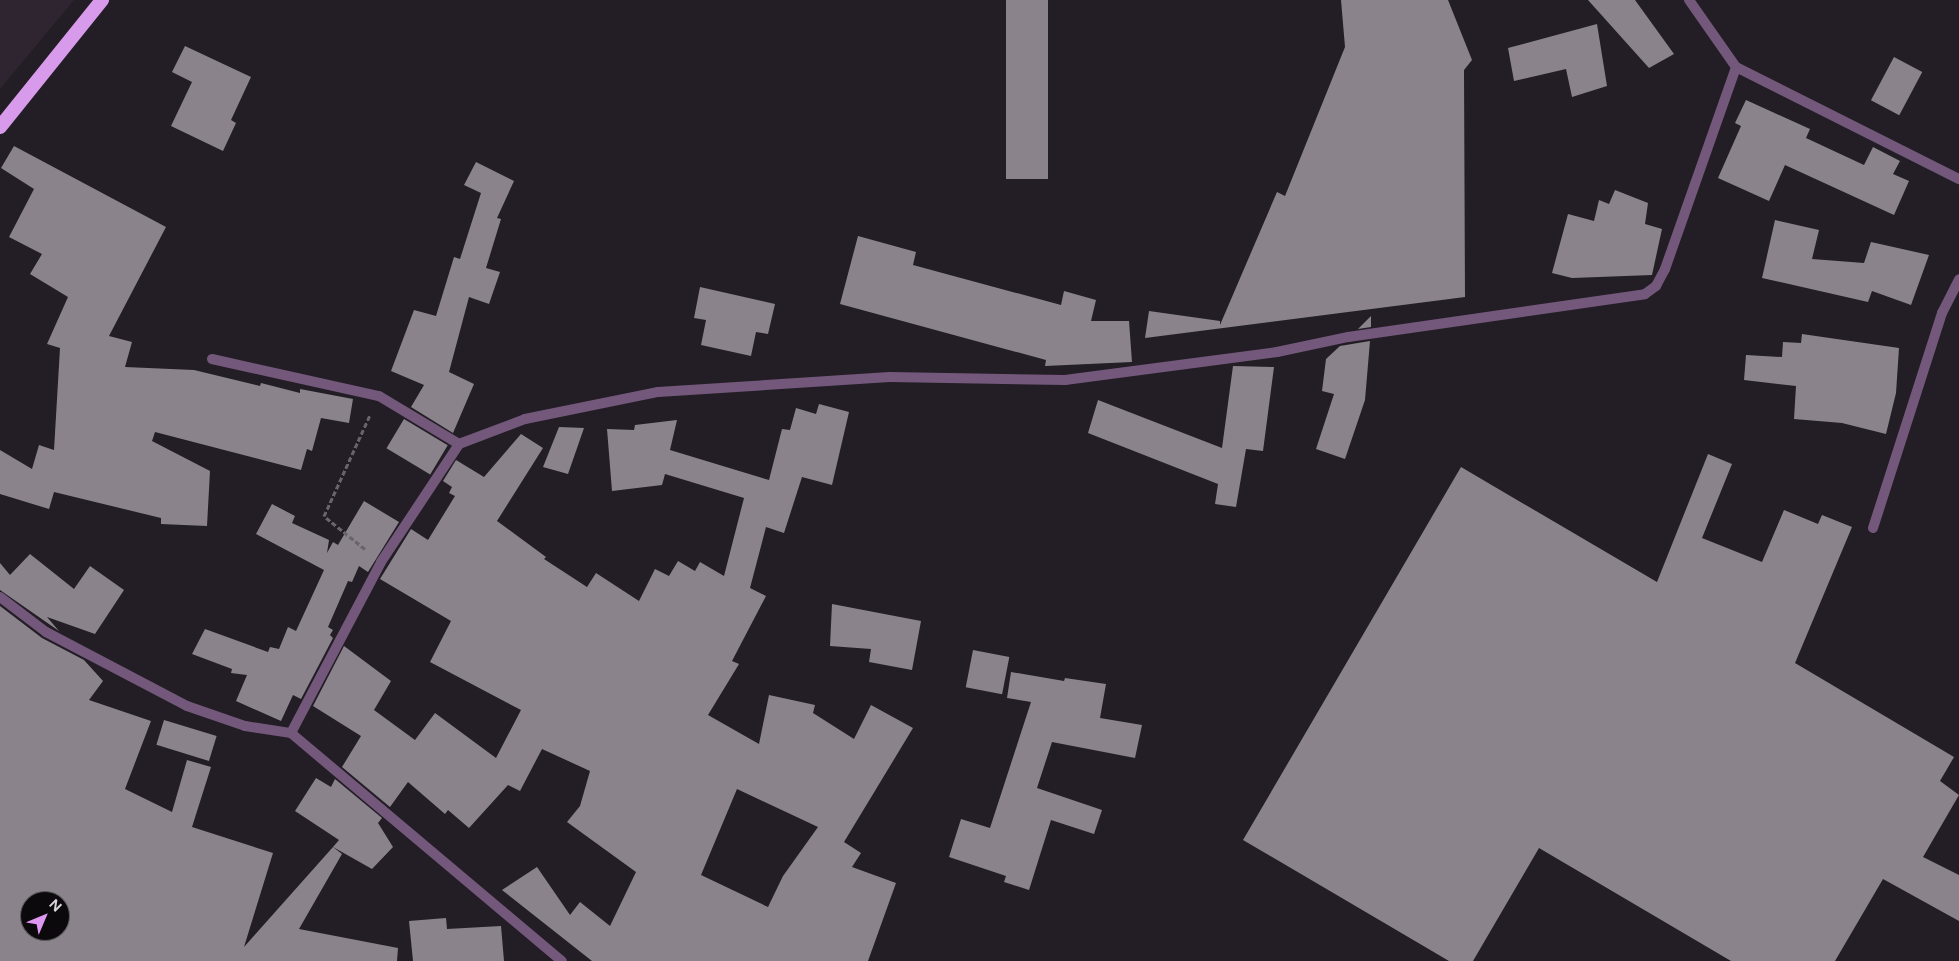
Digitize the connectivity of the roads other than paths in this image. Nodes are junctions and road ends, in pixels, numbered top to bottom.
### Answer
1 (102, 0) edge
2 (1689, 0) edge
3 (1736, 67) junction
4 (0, 127) edge
5 (1959, 179) edge
6 (1959, 279) edge
7 (212, 360) dead end
8 (459, 444) junction
9 (1873, 528) dead end
10 (0, 597) edge
11 (291, 733) junction
12 (562, 961) edge

1 - 4 highway
2 - 3 street
3 - 5 street
3 - 8 street
6 - 9 street
7 - 8 street
8 - 11 street
10 - 11 street
11 - 12 street

